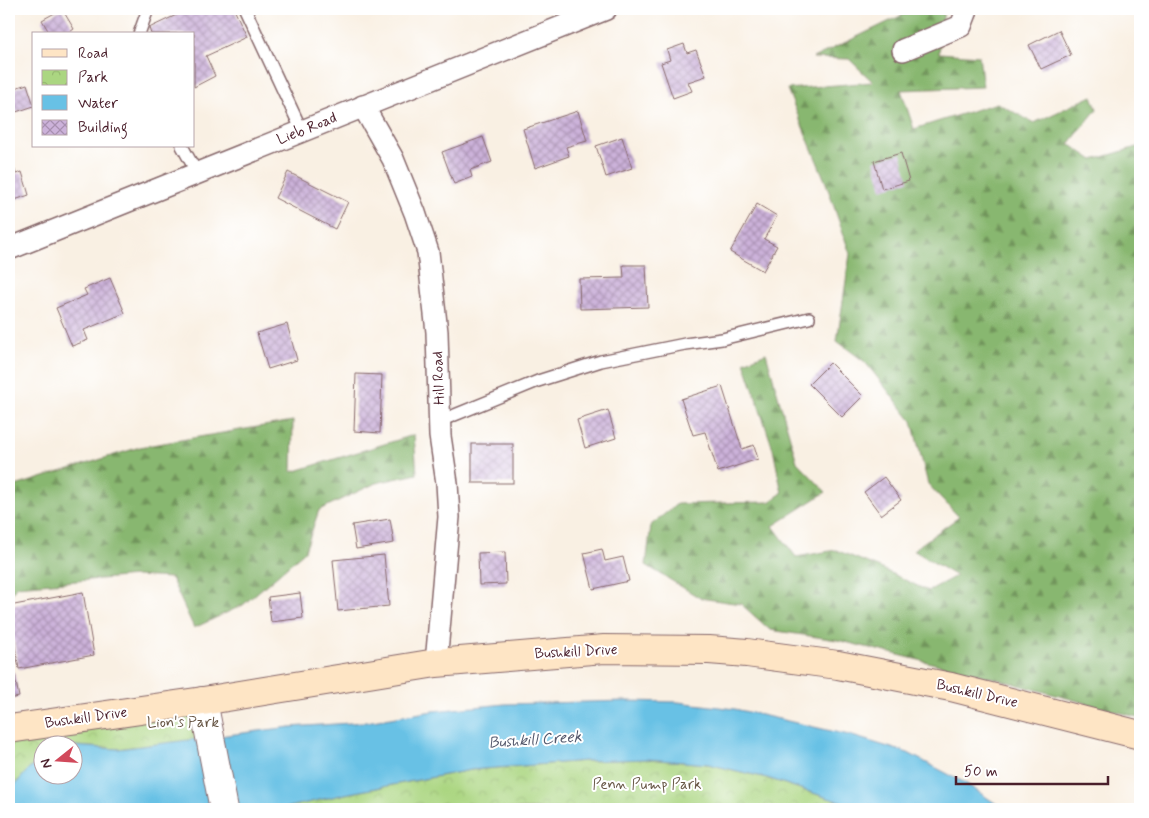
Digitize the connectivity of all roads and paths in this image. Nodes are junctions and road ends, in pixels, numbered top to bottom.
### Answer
1 (148, 9) edge
2 (245, 9) edge
3 (606, 9) edge
4 (965, 9) edge
5 (140, 32) edge
6 (903, 50) dead end
7 (364, 106) junction
8 (302, 131) junction
9 (183, 148) edge
10 (196, 174) junction
11 (9, 249) edge
12 (809, 318) dead end
13 (440, 421) junction
14 (436, 663) junction
15 (203, 701) junction
16 (9, 729) edge
17 (1140, 735) edge
18 (224, 809) edge

1 - 5 lane
2 - 8 lane
3 - 7 street, Lieb Road
4 - 6 street
7 - 8 street, Lieb Road
7 - 13 street, Hill Road
8 - 10 street, Lieb Road
9 - 10 lane
10 - 11 street, Lieb Road
12 - 13 lane
13 - 14 street, Hill Road
14 - 15 main road, Bushkill Drive
14 - 17 main road, Bushkill Drive
15 - 16 main road, Bushkill Drive
15 - 18 street

